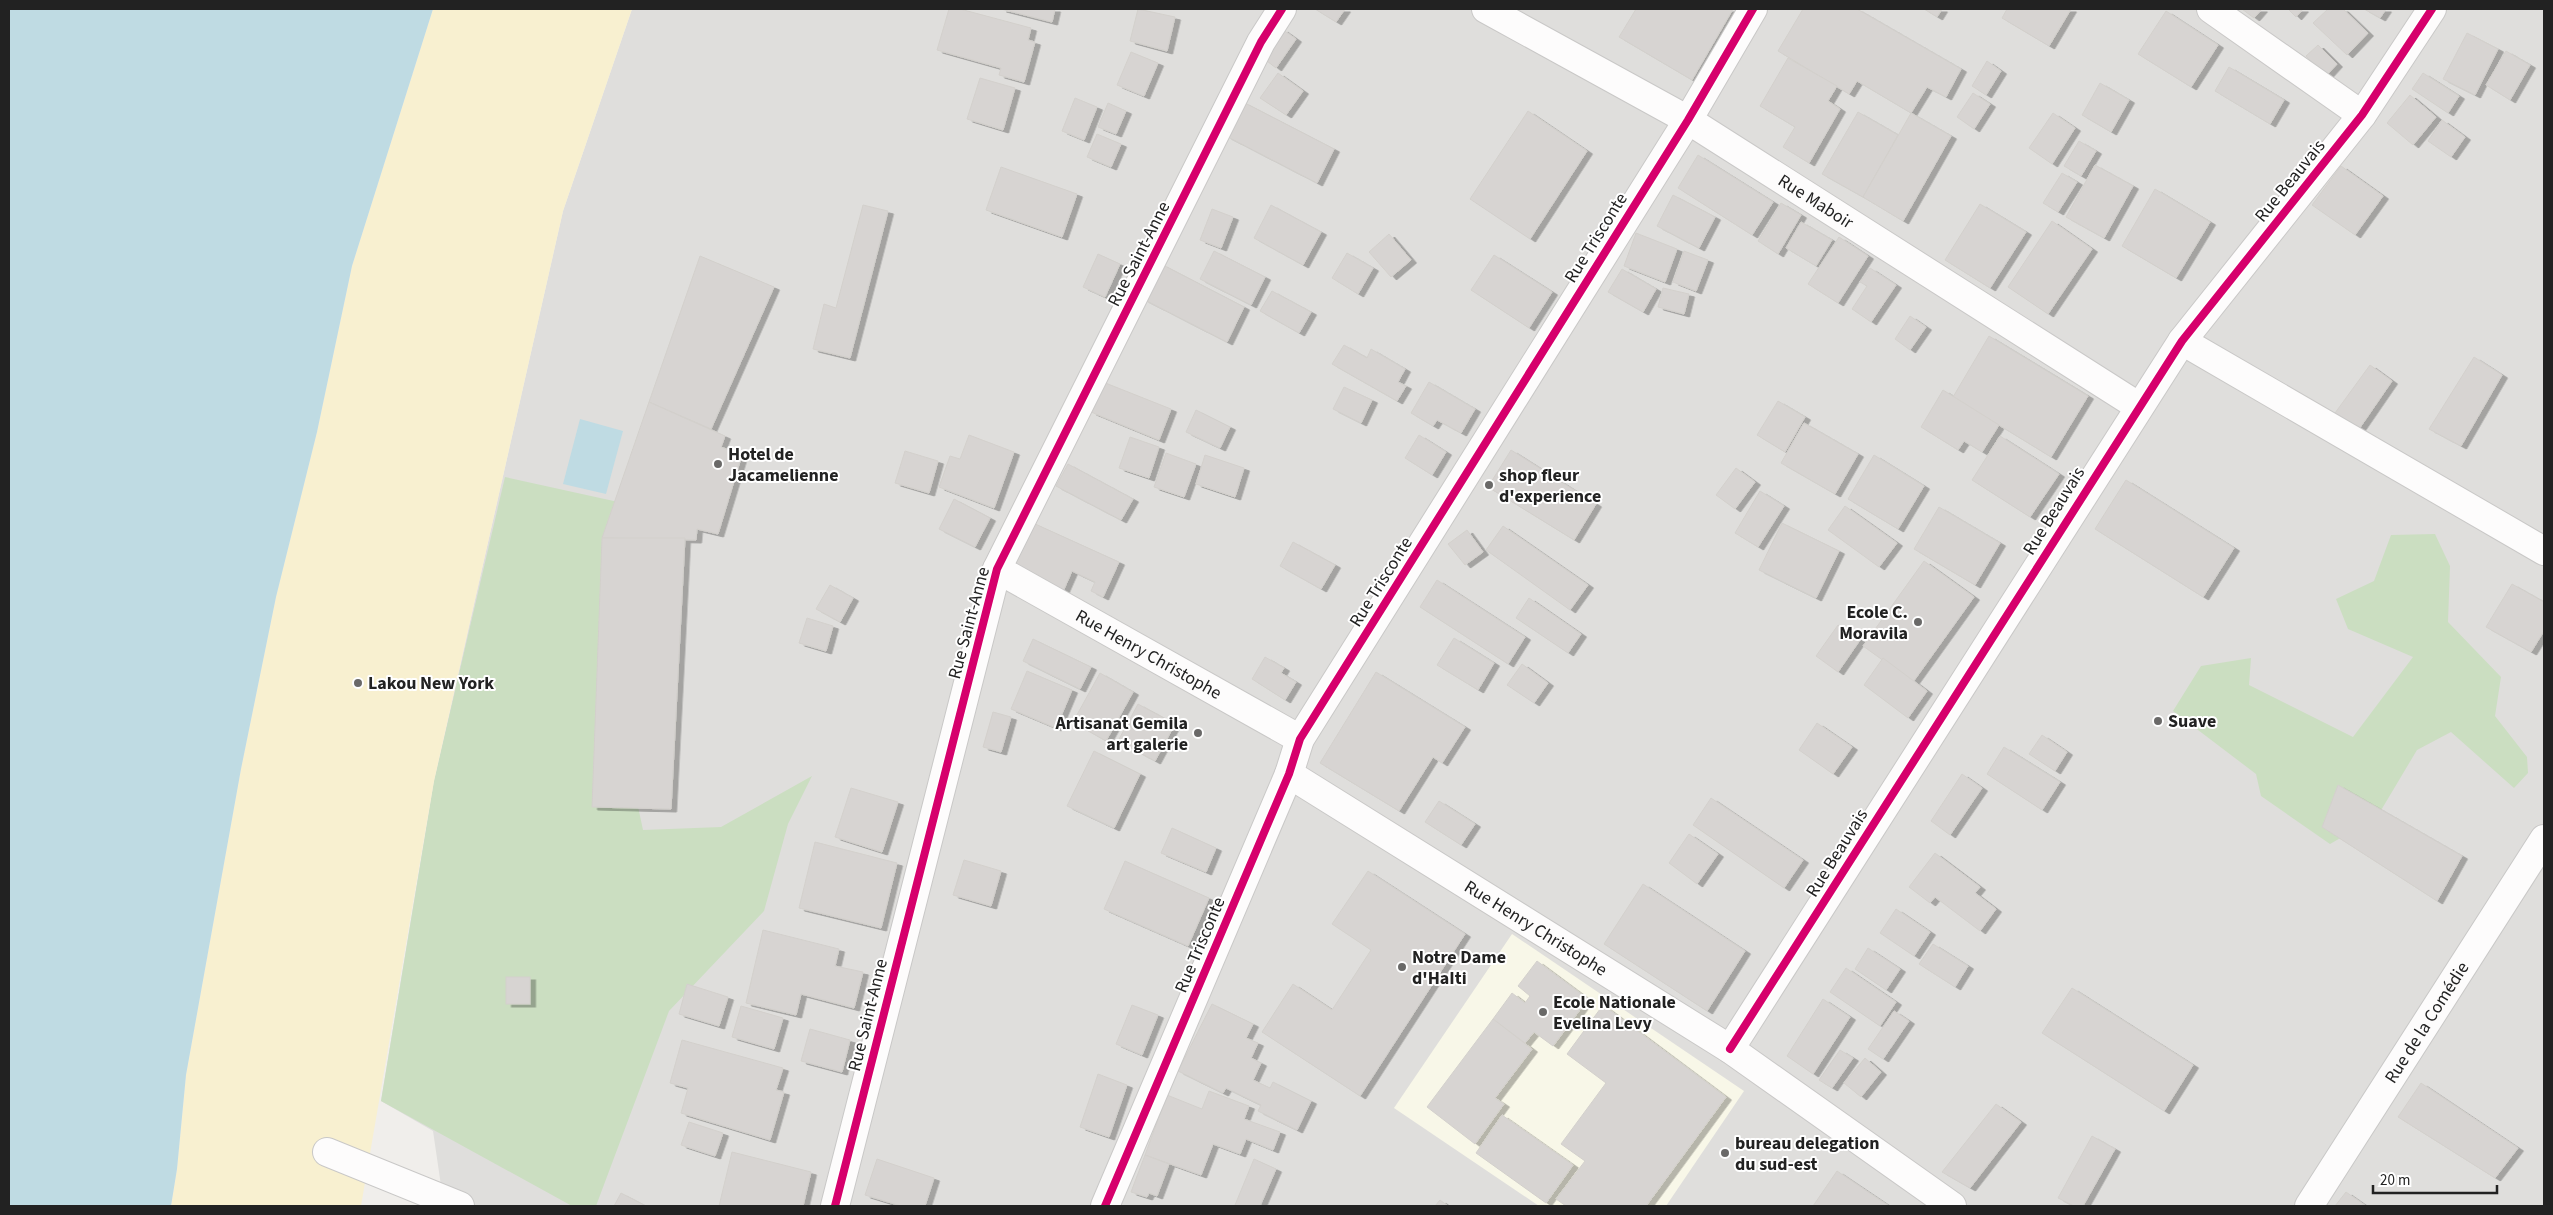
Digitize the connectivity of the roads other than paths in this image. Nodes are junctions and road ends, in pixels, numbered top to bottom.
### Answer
1 (1282, 9) edge
2 (1486, 9) edge
3 (1753, 9) edge
4 (2211, 9) edge
5 (2432, 9) edge
6 (2362, 115) junction
7 (1688, 120) junction
8 (2182, 341) junction
9 (2138, 406) junction
10 (2544, 550) edge
11 (998, 569) junction
12 (1300, 739) junction
13 (1289, 774) junction
14 (2544, 839) edge
15 (1730, 1049) junction
16 (327, 1152) dead end
17 (460, 1206) edge
18 (835, 1206) edge
19 (1105, 1206) edge
20 (1952, 1206) edge
21 (2309, 1206) edge

1 - 11 street, Rue Saint-Anne
2 - 7 street, Rue Maboir
3 - 7 street, Rue Trisconte
4 - 6 street
5 - 6 street, Rue Beauvais
6 - 8 street, Rue Beauvais
7 - 9 street, Rue Maboir
7 - 12 street, Rue Trisconte
8 - 9 street, Rue Beauvais
8 - 10 street
9 - 15 street, Rue Beauvais
11 - 12 street, Rue Henry Christophe
11 - 18 street, Rue Saint-Anne
12 - 13 street, Rue Trisconte
13 - 15 street, Rue Henry Christophe
13 - 19 street, Rue Trisconte
14 - 21 street, Rue de la Comédie
15 - 20 street, Rue Henry Christophe
16 - 17 street

